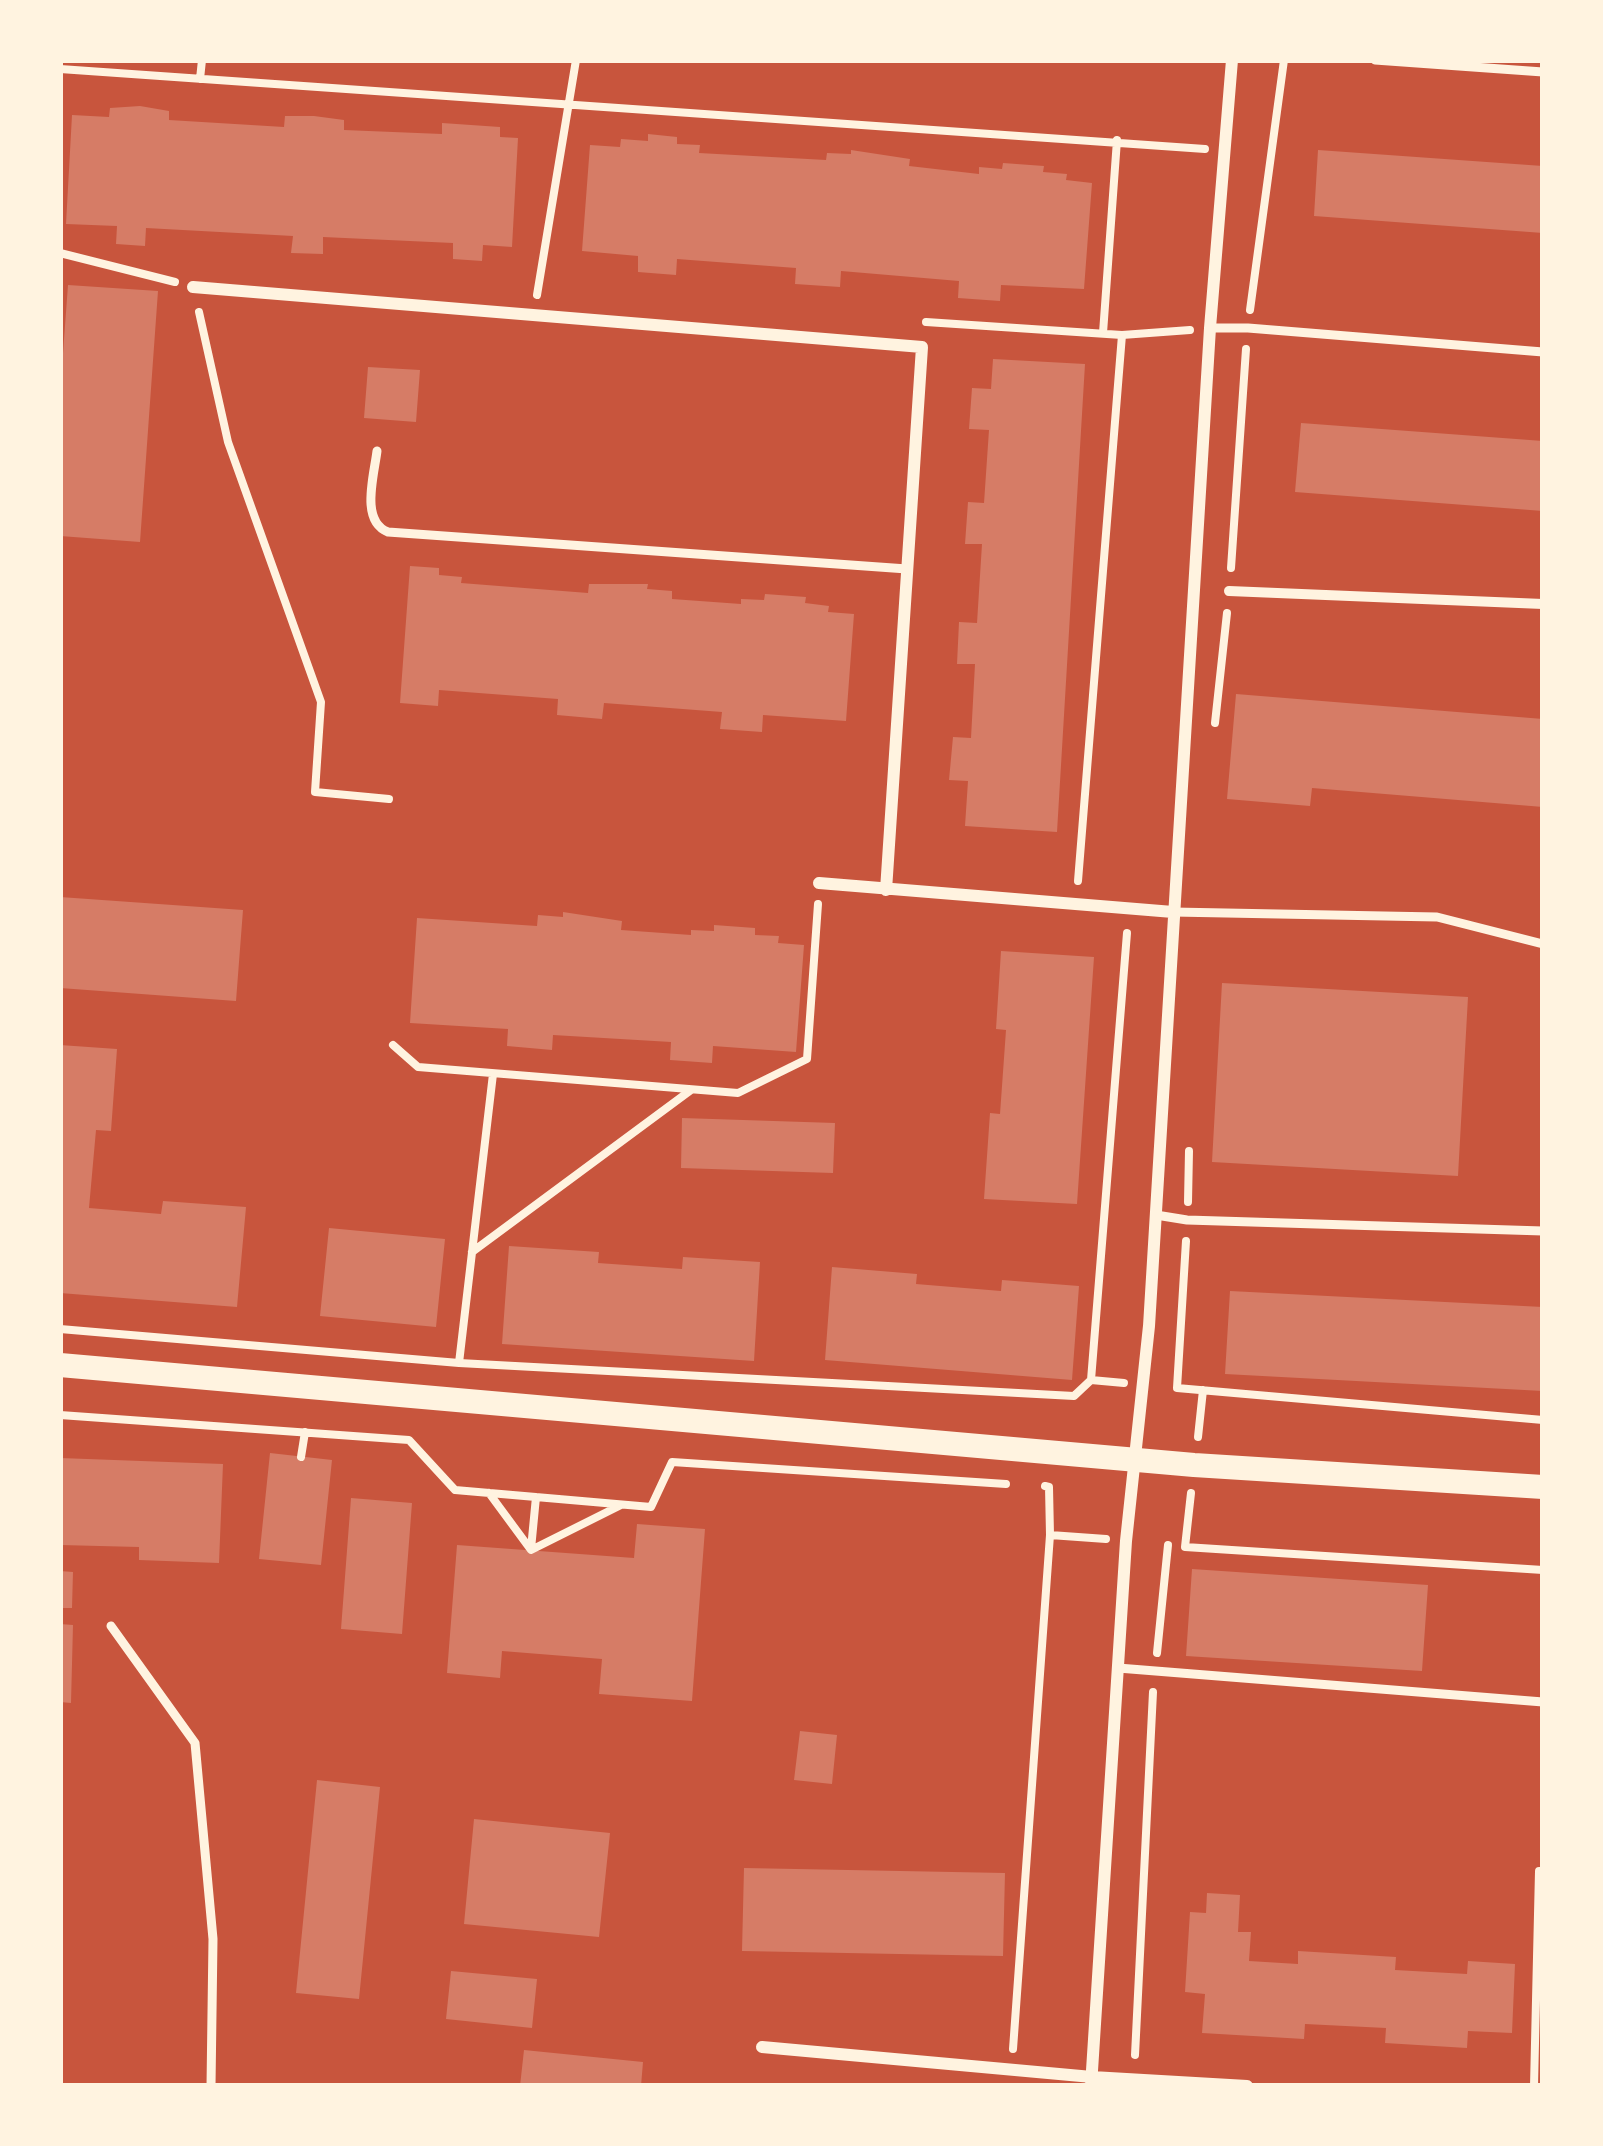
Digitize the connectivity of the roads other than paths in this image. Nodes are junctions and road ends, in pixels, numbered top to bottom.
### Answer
1 (1232, 60) edge
2 (1375, 60) edge
3 (1543, 73) edge
4 (194, 287) road end
5 (1210, 328) junction
6 (1543, 352) edge
7 (376, 451) dead end
8 (907, 569) junction
9 (1229, 591) road end
10 (1543, 604) edge
11 (819, 884) road end
12 (886, 890) junction
13 (1172, 912) junction
14 (1543, 944) edge
15 (1156, 1216) junction
16 (1543, 1231) edge
17 (60, 1365) edge
18 (1132, 1460) junction
19 (1543, 1487) edge
20 (111, 1626) dead end
21 (1118, 1668) junction
22 (1543, 1702) edge
23 (762, 2048) dead end
24 (1092, 2082) edge
25 (212, 2086) edge
26 (1247, 2086) edge

1 - 5 street
2 - 3 lane
4 - 8 street
5 - 6 lane
5 - 13 street
7 - 8 lane
8 - 12 street
9 - 10 street
11 - 12 street
12 - 13 street
13 - 14 lane
13 - 15 street
15 - 16 lane
15 - 18 street
17 - 18 main road
18 - 19 main road
18 - 21 street
20 - 25 lane
21 - 22 lane
21 - 24 street
23 - 24 street
24 - 26 street

